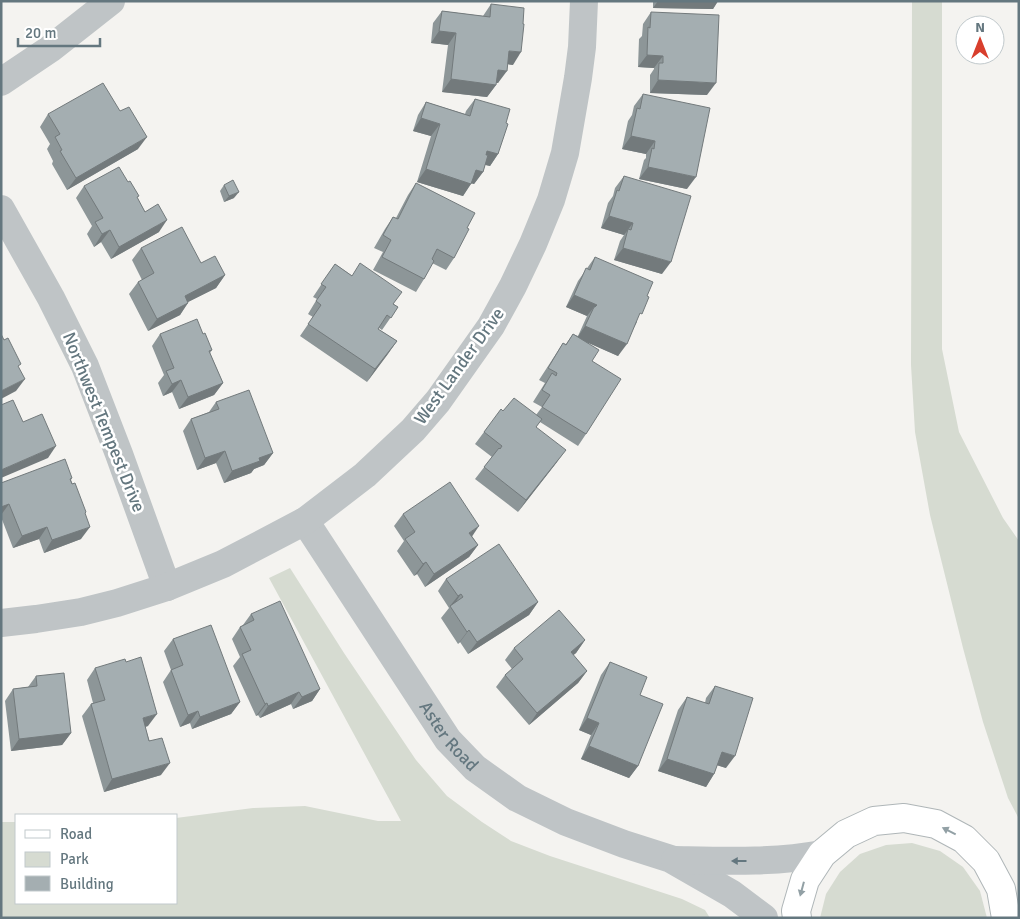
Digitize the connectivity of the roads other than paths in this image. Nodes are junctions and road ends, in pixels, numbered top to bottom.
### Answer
1 (111, 1) edge
2 (584, 1) edge
3 (1, 82) edge
4 (1, 209) edge
5 (305, 521) junction
6 (167, 587) junction
7 (1, 623) edge
8 (822, 854) junction
9 (671, 860) junction
10 (1010, 895) edge
11 (764, 918) edge
12 (797, 918) edge
13 (1006, 918) edge

1 - 3 street
2 - 5 street, West Lander Drive
4 - 6 street, Northwest Tempest Drive
5 - 6 street, West Lander Drive
5 - 9 street, Aster Road
6 - 7 street, West Lander Drive
8 -> 9 street, Aster Road
10 -> 8 street
8 -> 12 street
9 - 11 street, Aster Road
10 - 13 street

